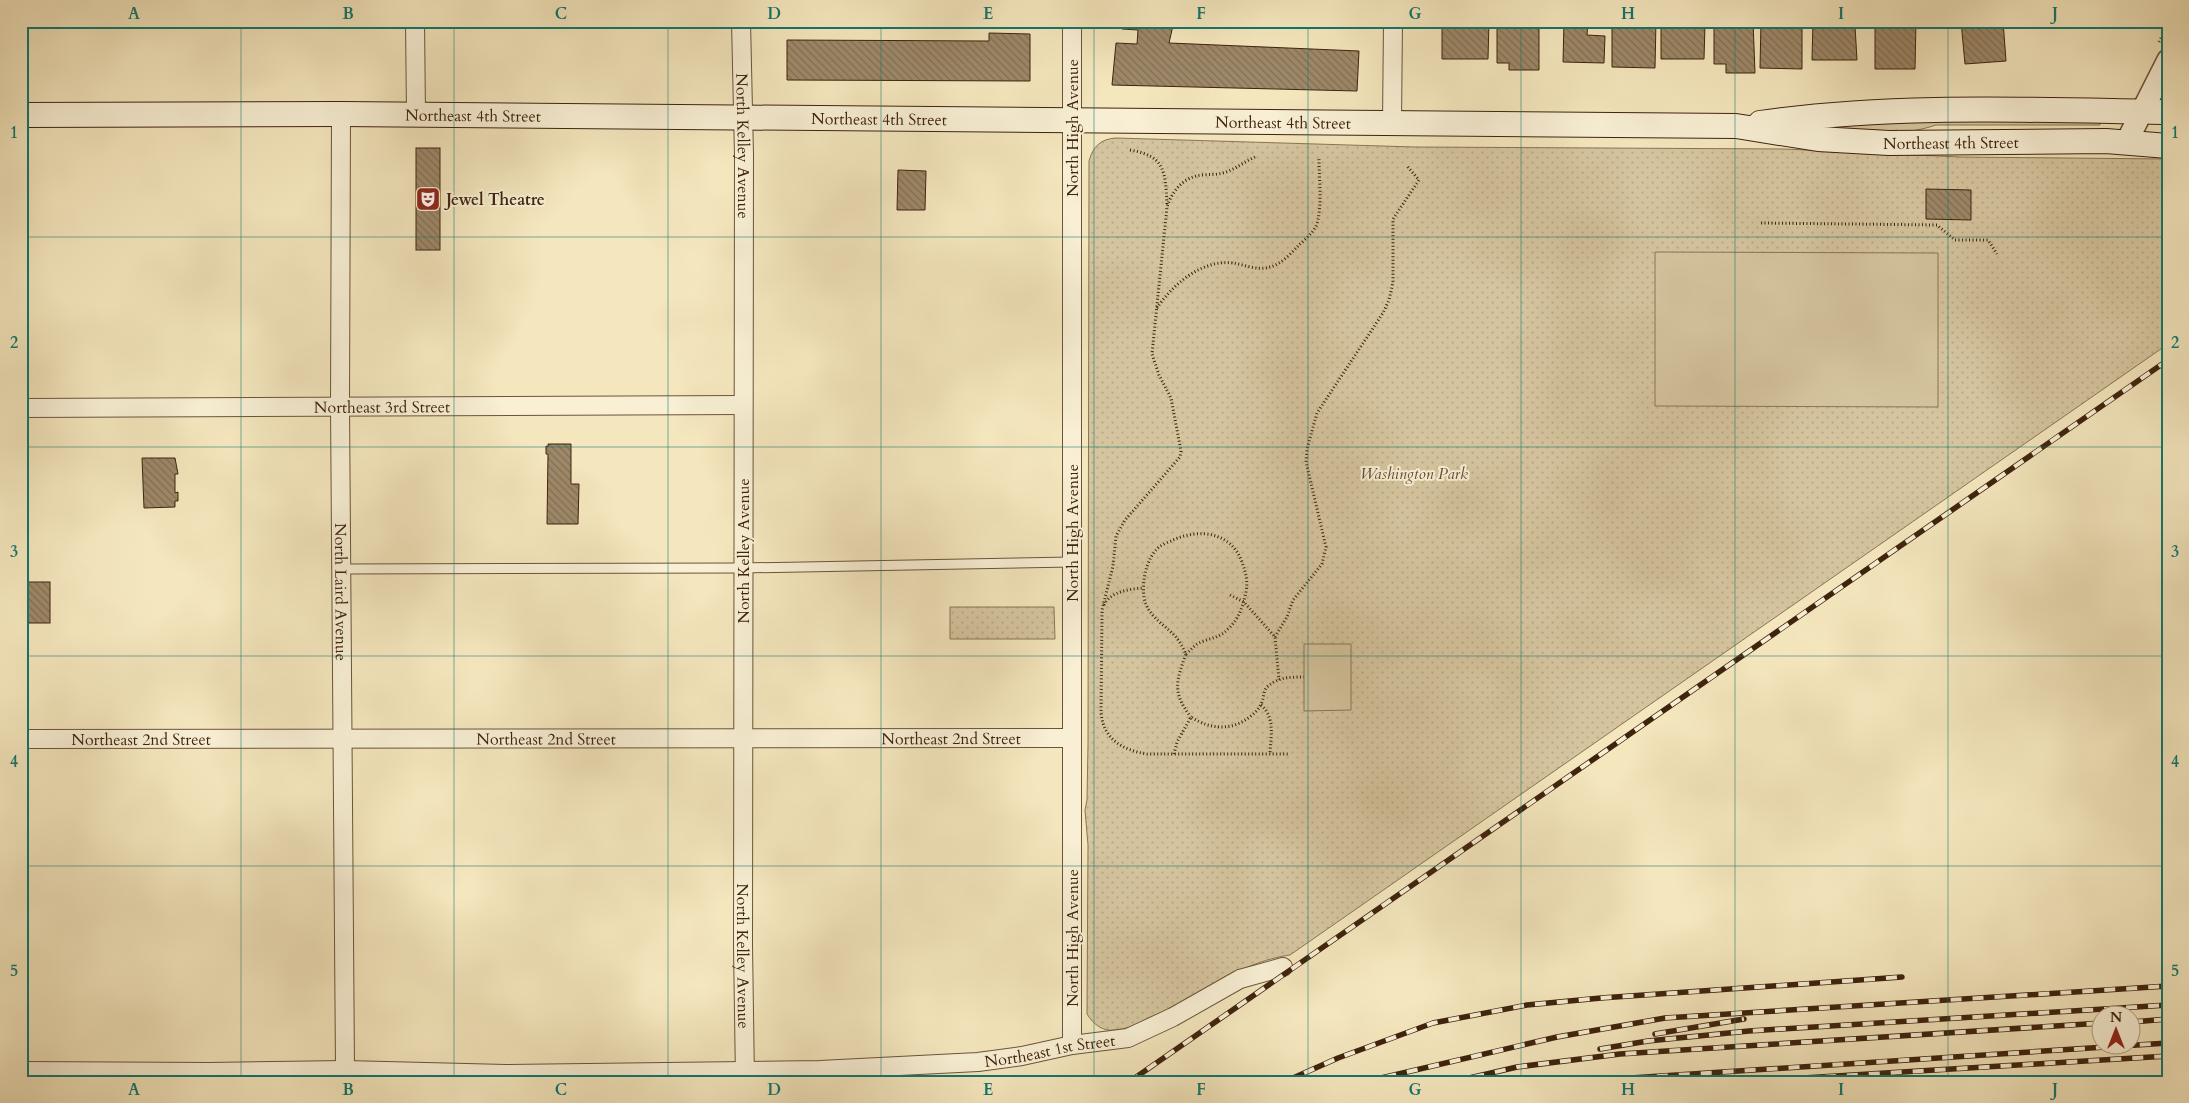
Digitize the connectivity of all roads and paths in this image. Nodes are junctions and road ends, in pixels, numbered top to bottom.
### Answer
1 (415, 21) edge
2 (741, 21) edge
3 (1072, 21) edge
4 (1393, 21) edge
5 (2168, 60) edge
6 (2142, 111) junction
7 (2168, 112) edge
8 (341, 114) junction
9 (21, 115) edge
10 (416, 115) junction
11 (742, 118) junction
12 (1072, 122) junction
13 (1392, 123) junction
14 (1736, 126) junction
15 (2126, 143) junction
16 (2168, 146) edge
17 (1130, 150) dead end
18 (1255, 157) dead end
19 (1319, 158) dead end
20 (1407, 166) dead end
21 (1167, 208) junction
22 (1761, 223) dead end
23 (1997, 254) dead end
24 (1156, 311) junction
25 (743, 405) junction
26 (340, 406) junction
27 (21, 408) edge
28 (1072, 562) junction
29 (743, 568) junction
30 (341, 569) junction
31 (1144, 588) junction
32 (1230, 595) dead end
33 (1244, 602) junction
34 (1102, 610) junction
35 (1275, 637) junction
36 (1186, 654) junction
37 (1304, 677) dead end
38 (1279, 680) junction
39 (1261, 705) junction
40 (1191, 717) junction
41 (743, 738) junction
42 (1072, 738) junction
43 (21, 739) edge
44 (342, 739) junction
45 (1270, 753) junction
46 (1174, 754) junction
47 (1289, 754) dead end
48 (1283, 967) dead end
49 (1072, 1045) junction
50 (345, 1070) junction
51 (21, 1071) edge
52 (745, 1076) edge

1 - 10 street
2 - 11 street, North Kelley Avenue
3 - 12 street, North High Avenue
4 - 13 street
5 - 6 street
6 - 7 main road, Northeast 4th Street
6 - 14 main road, Northeast 4th Street
6 - 15 street
8 - 9 main road, Northeast 4th Street
8 - 10 main road, Northeast 4th Street
8 - 26 street, North Laird Avenue
10 - 11 main road, Northeast 4th Street
11 - 12 main road, Northeast 4th Street
11 - 25 street, North Kelley Avenue
12 - 13 main road, Northeast 4th Street
12 - 28 street, North High Avenue
13 - 14 main road, Northeast 4th Street
14 - 15 main road, Northeast 4th Street
15 - 16 main road, Northeast 4th Street
17 - 21 path
18 - 21 path
19 - 24 path
20 - 35 path
21 - 24 path
22 - 23 path
24 - 34 path
25 - 26 street, Northeast 3rd Street
25 - 29 street, North Kelley Avenue
26 - 27 street, Northeast 3rd Street
26 - 30 street, North Laird Avenue
28 - 29 lane
28 - 42 street, North High Avenue
29 - 30 lane
29 - 41 street, North Kelley Avenue
30 - 44 street, North Laird Avenue
31 - 33 path
31 - 34 path
31 - 36 path
32 - 33 path
33 - 35 path
33 - 36 path
34 - 46 path
35 - 38 path
36 - 40 path
37 - 38 path
38 - 39 path
39 - 40 path
39 - 45 path
40 - 46 path
41 - 42 street, Northeast 2nd Street
41 - 44 street, Northeast 2nd Street
41 - 52 street, North Kelley Avenue
42 - 49 street, North High Avenue
43 - 44 street, Northeast 2nd Street
44 - 50 street, North Laird Avenue
45 - 46 path
45 - 47 path
48 - 49 street, Northeast 1st Street
49 - 52 street, Northeast 1st Street
50 - 51 street, Northeast 1st Street
50 - 52 street, Northeast 1st Street

